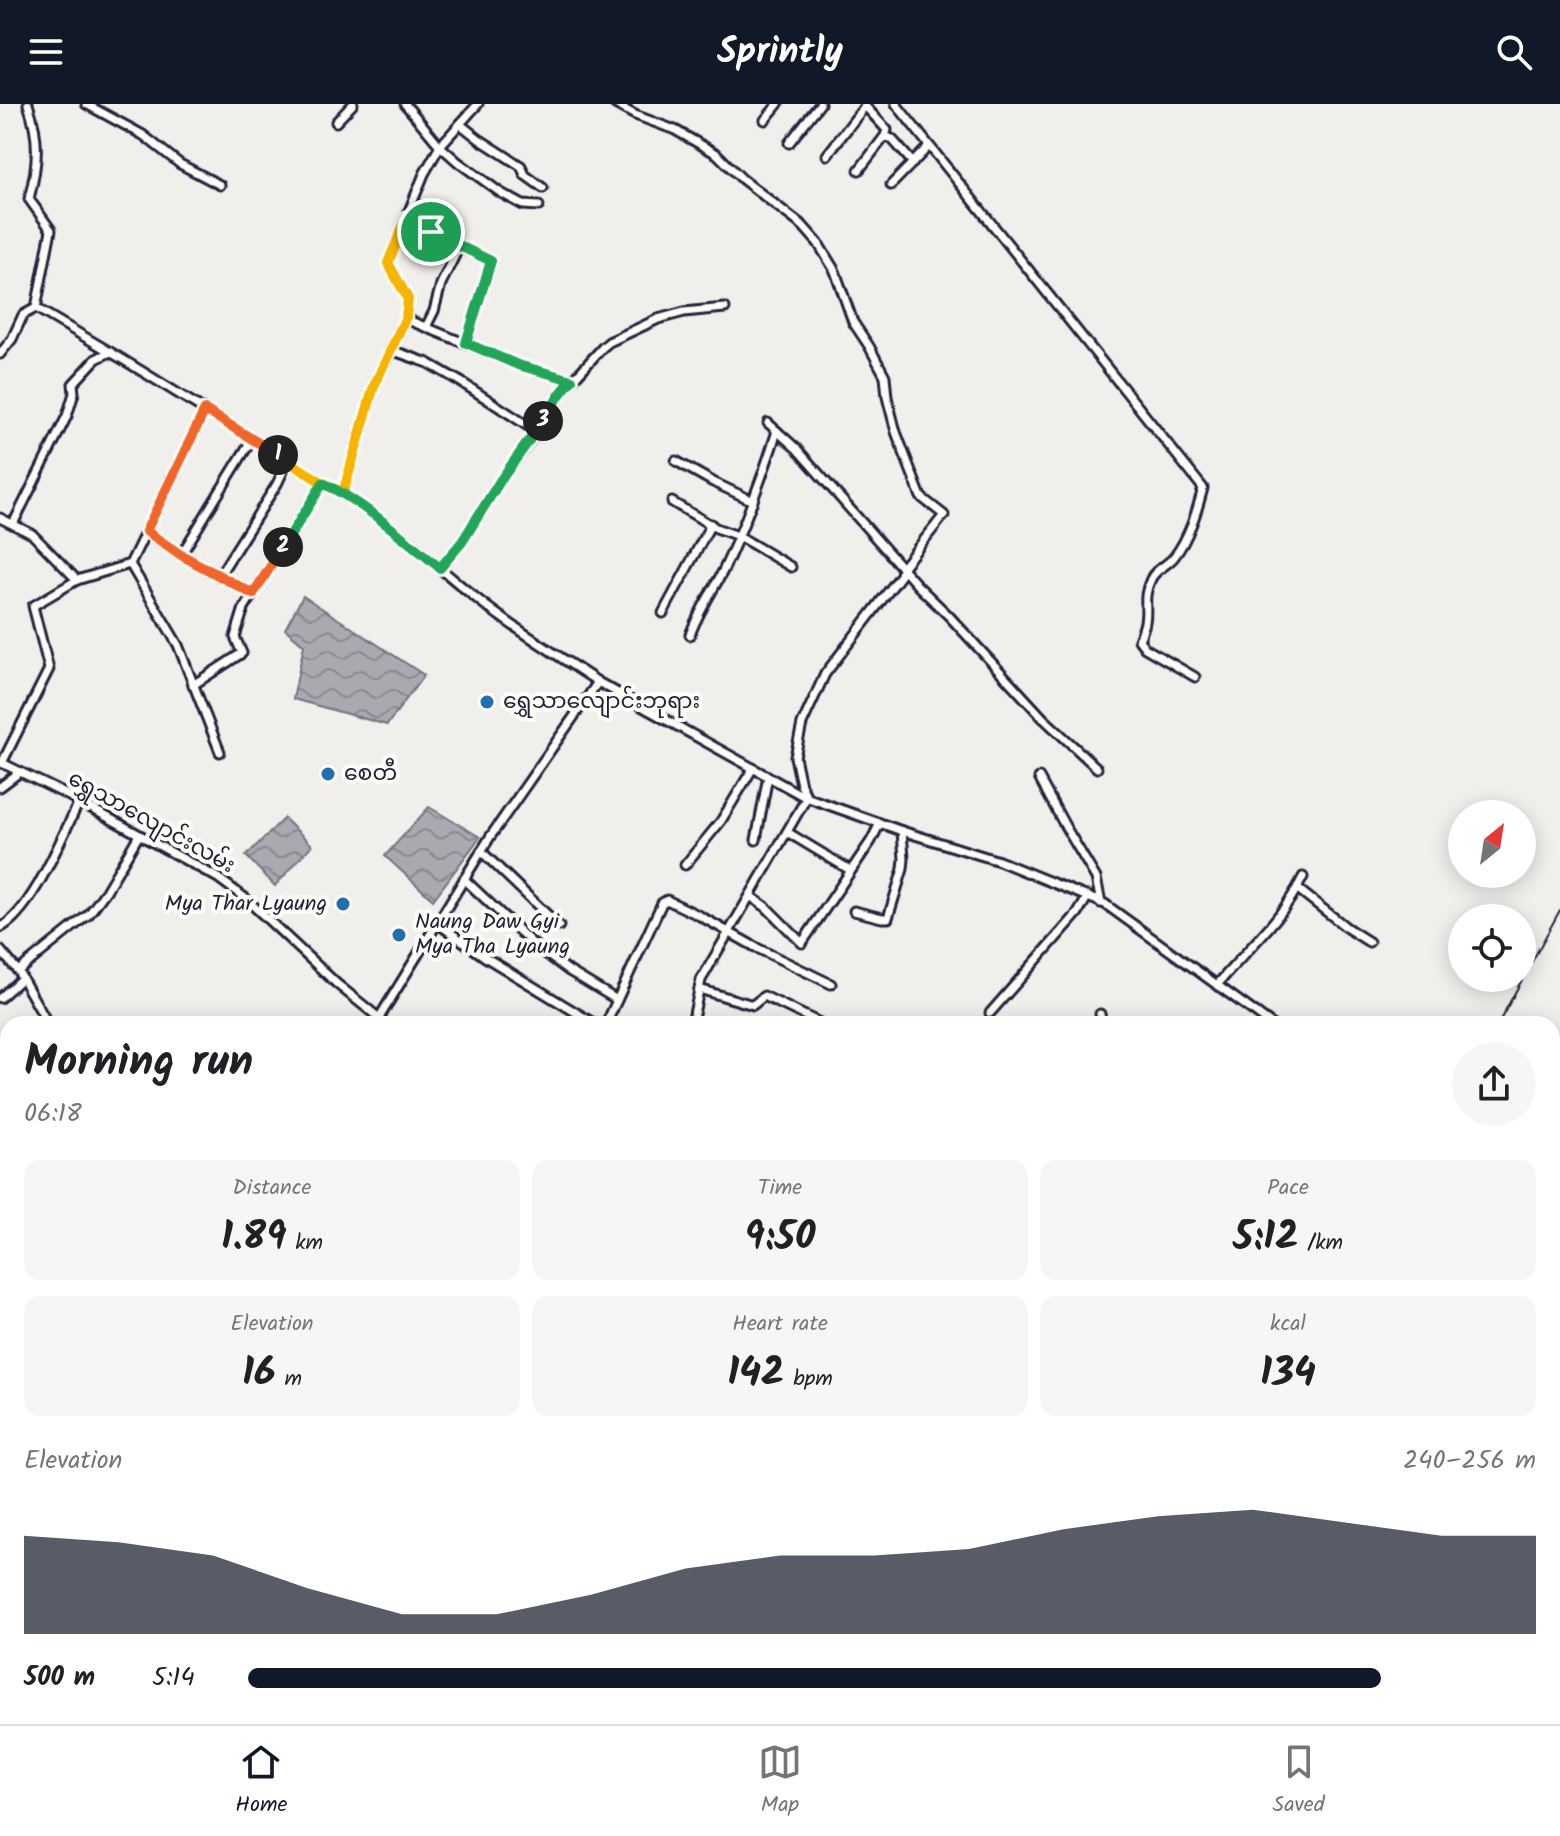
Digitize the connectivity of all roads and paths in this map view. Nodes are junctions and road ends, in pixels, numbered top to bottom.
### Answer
1 (28, 104) edge
2 (86, 104) edge
3 (353, 104) edge
4 (405, 104) edge
5 (478, 104) edge
6 (615, 104) edge
7 (778, 104) edge
8 (820, 104) edge
9 (896, 104) edge
10 (864, 105) edge
11 (765, 120) dead end
12 (336, 122) dead end
13 (460, 124) junction
14 (885, 136) junction
15 (789, 143) dead end
16 (440, 146) junction
17 (929, 146) junction
18 (827, 155) dead end
19 (913, 163) junction
20 (859, 170) dead end
21 (220, 185) dead end
22 (891, 185) dead end
23 (543, 188) dead end
24 (539, 206) dead end
25 (407, 217) junction
26 (459, 247) junction
27 (36, 308) junction
28 (725, 308) dead end
29 (406, 317) junction
30 (426, 327) junction
31 (466, 343) junction
32 (391, 350) junction
33 (110, 352) junction
34 (0, 354) edge
35 (572, 380) junction
36 (205, 410) junction
37 (768, 423) dead end
38 (777, 431) junction
39 (537, 432) junction
40 (252, 439) junction
41 (288, 461) junction
42 (676, 461) dead end
43 (323, 483) junction
44 (343, 493) junction
45 (753, 501) junction
46 (672, 502) dead end
47 (0, 518) edge
48 (13, 524) junction
49 (711, 524) junction
50 (146, 531) junction
51 (738, 536) junction
52 (181, 555) junction
53 (130, 564) junction
54 (791, 567) dead end
55 (440, 568) junction
56 (902, 568) junction
57 (219, 576) junction
58 (77, 580) junction
59 (253, 594) junction
60 (663, 613) dead end
61 (690, 635) dead end
62 (1195, 677) dead end
63 (598, 682) junction
64 (193, 685) junction
65 (220, 752) dead end
66 (1, 763) edge
67 (753, 768) junction
68 (1097, 768) dead end
69 (20, 772) junction
70 (768, 776) junction
71 (1039, 778) dead end
72 (0, 787) edge
73 (807, 797) junction
74 (79, 802) junction
75 (880, 823) junction
76 (902, 831) junction
77 (787, 832) junction
78 (139, 835) junction
79 (756, 840) dead end
80 (481, 851) junction
81 (685, 865) dead end
82 (850, 870) junction
83 (1303, 877) dead end
84 (464, 879) junction
85 (1298, 889) junction
86 (750, 896) junction
87 (1088, 896) junction
88 (1101, 903) junction
89 (854, 911) dead end
90 (437, 923) junction
91 (559, 926) dead end
92 (0, 928) edge
93 (728, 933) junction
94 (1369, 942) dead end
95 (0, 950) edge
96 (20, 974) junction
97 (831, 984) dead end
98 (1217, 985) junction
99 (699, 989) junction
100 (0, 998) edge
101 (617, 1000) junction
102 (990, 1013) dead end
103 (1258, 1014) joint
104 (44, 1016) edge
105 (375, 1016) edge
106 (384, 1016) edge
107 (583, 1016) edge
108 (610, 1016) edge
109 (694, 1016) edge
110 (805, 1016) edge
111 (1261, 1016) edge

1 - 27 street
2 - 21 street
3 - 12 street
4 - 16 street
5 - 13 street
6 - 56 street
7 - 11 street
8 - 15 street
9 - 17 street
10 - 14 street
10 - 18 street
13 - 16 street
13 - 23 street
14 - 19 street
14 - 20 street
16 - 24 street
16 - 25 street
17 - 19 street
17 - 62 street
19 - 22 street
25 - 26 street
25 - 29 street
26 - 30 street
26 - 31 street
27 - 33 street
27 - 34 street
28 - 35 street
29 - 30 street
29 - 32 street
30 - 31 street
31 - 35 street
32 - 39 street
32 - 44 street
33 - 36 street
33 - 48 street
35 - 39 street
36 - 40 street
36 - 50 street
37 - 38 street
38 - 45 street
38 - 56 street
39 - 55 street
40 - 41 street
40 - 52 street
41 - 43 street
41 - 57 street
42 - 45 street
43 - 44 street
43 - 59 street
44 - 55 street
45 - 51 street
46 - 49 street
47 - 48 street
48 - 58 street
49 - 51 street
49 - 60 street
50 - 52 street
50 - 53 street
51 - 54 street
51 - 61 street
52 - 57 street
53 - 58 street
53 - 64 street
55 - 63 street
56 - 68 street
56 - 73 street
57 - 59 street
58 - 66 street
59 - 64 street
63 - 67 street
63 - 80 street
64 - 65 street
66 - 69 street, ရွှေသာလျောင်းလမ်း
67 - 70 street
67 - 81 street
69 - 72 street
69 - 74 street, ရွှေသာလျောင်းလမ်း
70 - 73 street
70 - 79 street
71 - 88 street
73 - 75 street
73 - 77 street
74 - 78 street, ရွှေသာလျောင်းလမ်း
74 - 92 street
75 - 76 street
75 - 82 street
76 - 87 street
76 - 89 street
77 - 82 street
77 - 86 street
78 - 96 street
78 - 105 street, ရွှေသာလျောင်းလမ်း
80 - 84 street
80 - 91 street
82 - 86 street
83 - 85 street
84 - 90 street
84 - 101 street
85 - 94 street
85 - 98 street
86 - 93 street
87 - 88 street
87 - 102 street
88 - 98 street
90 - 106 street
90 - 107 street
93 - 97 street
93 - 99 street
93 - 101 street
95 - 96 street
96 - 100 street
96 - 104 street
98 - 103 street
99 - 109 street
99 - 110 street
101 - 108 street
103 - 111 street

